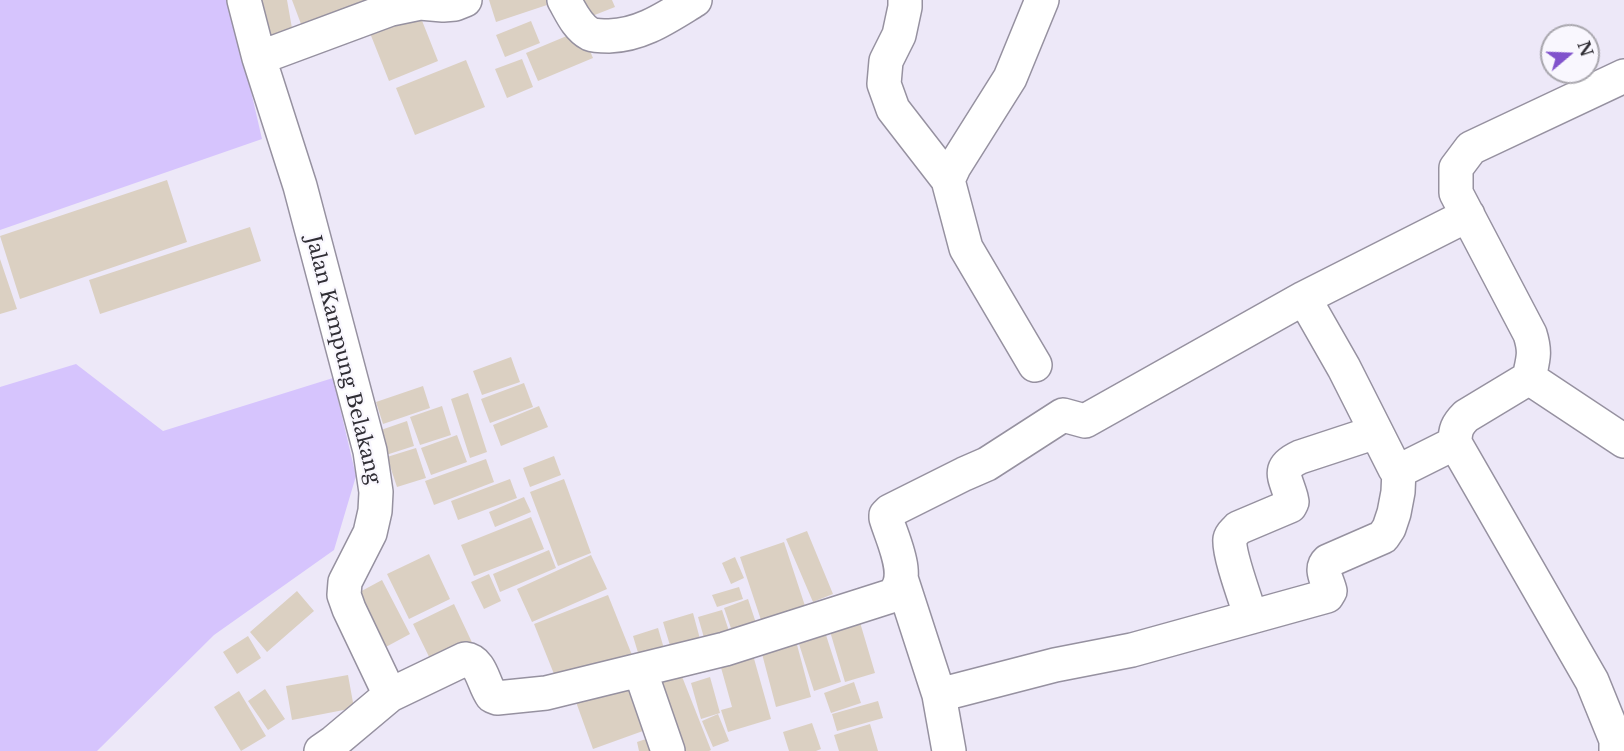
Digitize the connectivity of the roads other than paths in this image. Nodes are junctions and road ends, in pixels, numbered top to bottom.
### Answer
1 (244, 0) edge
2 (465, 0) edge
3 (564, 0) edge
4 (695, 0) edge
5 (904, 0) edge
6 (1042, 0) edge
7 (259, 58) junction
8 (1624, 76) edge
9 (948, 180) junction
10 (1468, 215) junction
11 (1304, 298) junction
12 (1035, 365) dead end
13 (1529, 378) junction
14 (1376, 432) junction
15 (1624, 441) edge
16 (1455, 443) junction
17 (1400, 470) junction
18 (902, 581) junction
19 (1251, 617) junction
20 (640, 670) junction
21 (390, 695) junction
22 (939, 695) junction
23 (321, 751) edge
24 (668, 751) edge
25 (949, 751) edge
26 (1616, 751) edge

1 - 7 street, Jalan Kampung Belakang
2 - 7 street
3 - 4 street
5 - 9 street
6 - 9 street
7 - 21 street, Jalan Kampung Belakang
8 - 10 street
9 - 12 street
10 - 11 street
10 - 13 street
11 - 14 street
11 - 18 street
13 - 15 street
13 - 16 street
14 - 17 street
14 - 19 street
16 - 17 street
16 - 26 street
17 - 19 street
18 - 20 street
18 - 22 street
19 - 22 street
20 - 21 street
20 - 24 street
21 - 23 street
22 - 25 street

